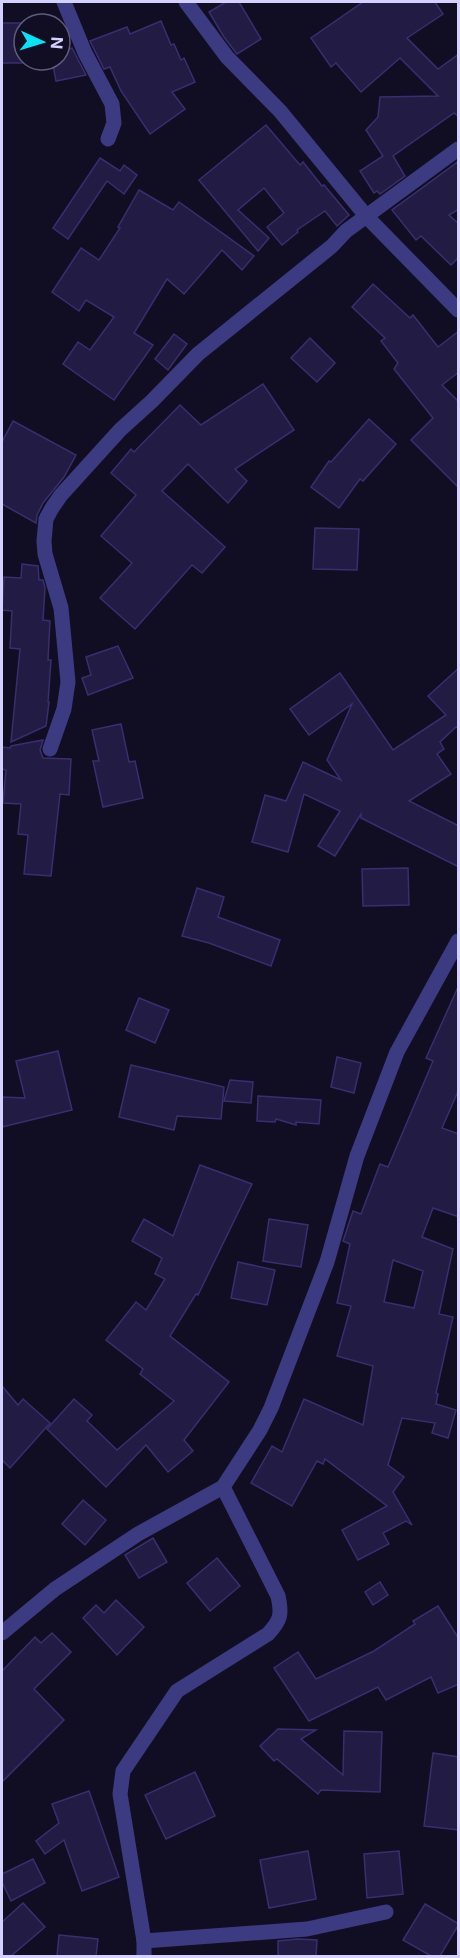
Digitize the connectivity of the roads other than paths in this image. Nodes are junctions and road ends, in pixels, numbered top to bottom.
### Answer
1 (64, 2) edge
2 (186, 2) edge
3 (108, 139) dead end
4 (459, 149) edge
5 (367, 217) junction
6 (459, 310) edge
7 (50, 749) dead end
8 (459, 941) edge
9 (223, 1487) junction
10 (2, 1633) edge
11 (386, 1912) dead end
12 (144, 1941) junction
13 (144, 1956) edge

1 - 3 street
2 - 5 street
4 - 5 street
5 - 6 street
5 - 7 street
8 - 9 street
9 - 10 street
9 - 12 street
11 - 12 street
12 - 13 street

